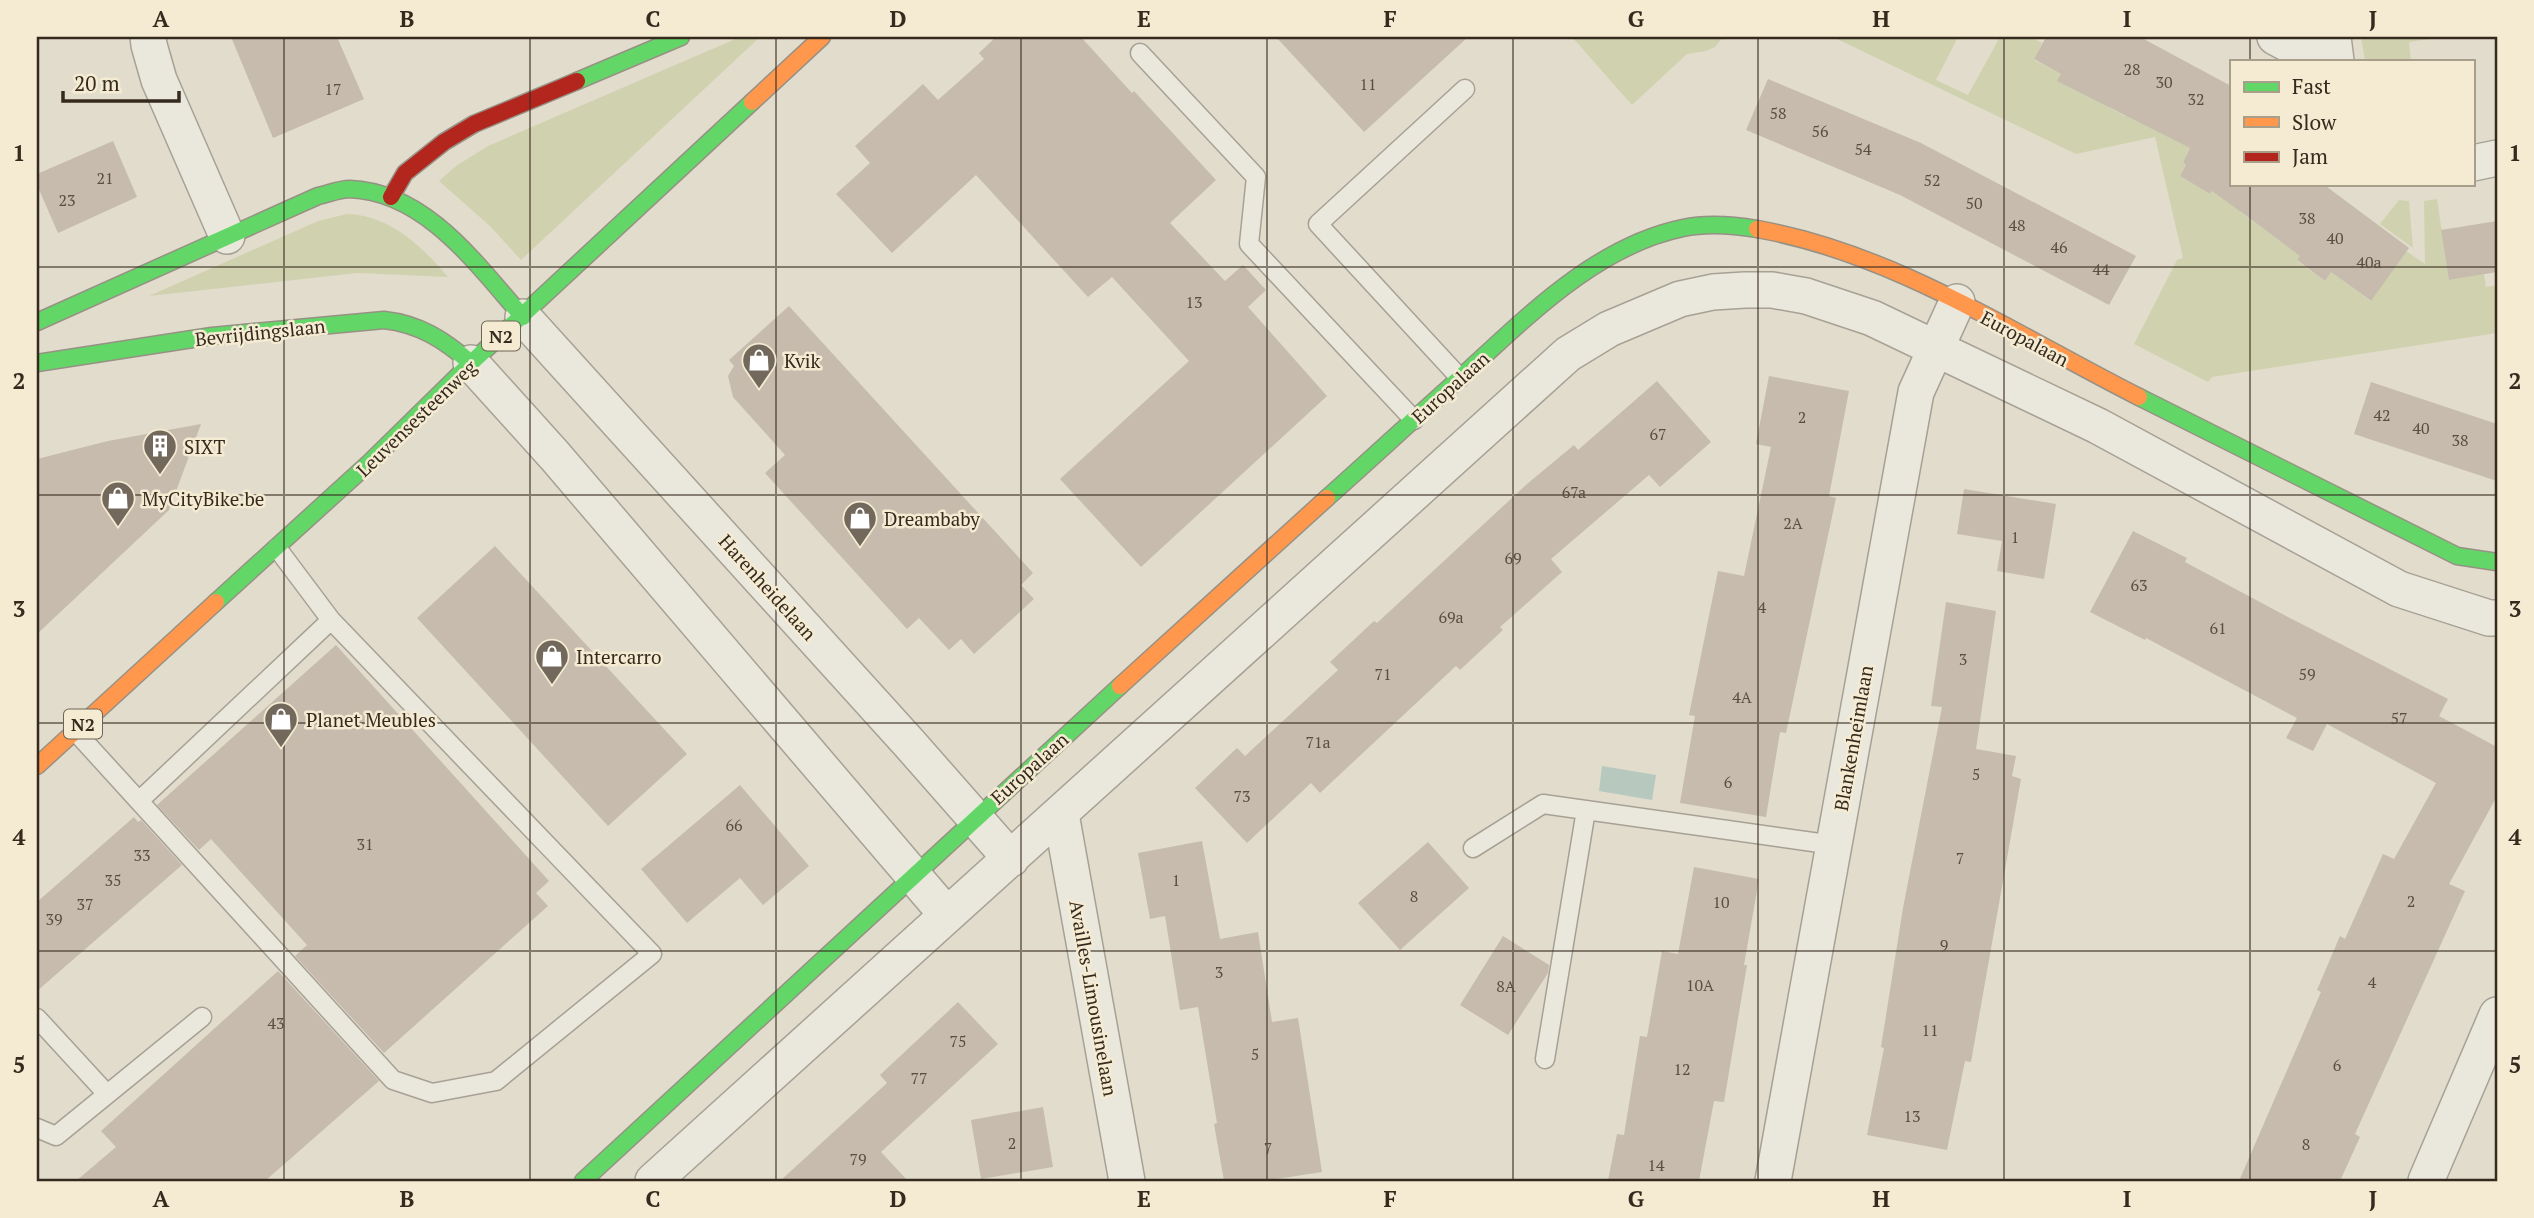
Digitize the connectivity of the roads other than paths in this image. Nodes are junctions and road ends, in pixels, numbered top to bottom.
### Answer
1 (148, 37) edge
2 (681, 37) edge
3 (822, 37) edge
4 (2275, 37) edge
5 (2333, 37) edge
6 (1140, 52) dead end
7 (2317, 60) edge
8 (2336, 60) edge
9 (1465, 89) dead end
10 (2497, 158) edge
11 (2474, 163) edge
12 (391, 197) junction
13 (227, 236) junction
14 (1957, 302) junction
15 (523, 317) junction
16 (37, 322) edge
17 (1936, 347) junction
18 (37, 363) edge
19 (471, 363) junction
20 (1460, 378) junction
21 (1414, 420) junction
22 (277, 548) junction
23 (2497, 562) edge
24 (2497, 618) edge
25 (331, 620) junction
26 (75, 731) junction
27 (37, 766) edge
28 (140, 800) junction
29 (1586, 810) junction
30 (1061, 814) junction
31 (974, 818) junction
32 (1834, 845) junction
33 (1473, 848) dead end
34 (1011, 859) junction
35 (914, 876) junction
36 (947, 915) junction
37 (2497, 1015) edge
38 (202, 1017) dead end
39 (37, 1018) edge
40 (1545, 1059) dead end
41 (107, 1094) junction
42 (37, 1128) edge
43 (583, 1181) edge
44 (653, 1181) edge
45 (1127, 1181) edge
46 (1773, 1181) edge
47 (2426, 1181) edge

1 - 13 street
2 - 12 street
3 - 15 street, Leuvensesteenweg / N2
4 - 7 street
5 - 8 street
6 - 21 lane
9 - 20 lane
10 - 11 street
12 - 13 street
12 - 15 street
13 - 16 street
14 - 17 street, Blankenheimlaan
14 - 20 street, Europalaan
14 - 23 street, Europalaan
15 - 19 street, Leuvensesteenweg / N2
15 - 31 street, Harenheidelaan
17 - 24 street
17 - 30 street
17 - 32 street, Blankenheimlaan
18 - 19 street, Bevrijdingslaan
19 - 22 street, Leuvensesteenweg / N2
19 - 35 street
20 - 21 street, Europalaan
21 - 31 street, Europalaan
22 - 25 lane
22 - 26 street, Leuvensesteenweg / N2
25 - 28 lane
25 - 28 lane
26 - 27 street, Leuvensesteenweg / N2
26 - 28 lane
29 - 32 lane
29 - 33 lane
29 - 40 lane
30 - 34 street
30 - 45 street, Availles-Limousinelaan
31 - 34 street, Harenheidelaan
31 - 35 street, Europalaan
32 - 46 street, Blankenheimlaan
34 - 36 street
35 - 36 street
35 - 43 street, Europalaan
36 - 44 street
37 - 47 street
38 - 41 lane
39 - 41 lane
41 - 42 lane

